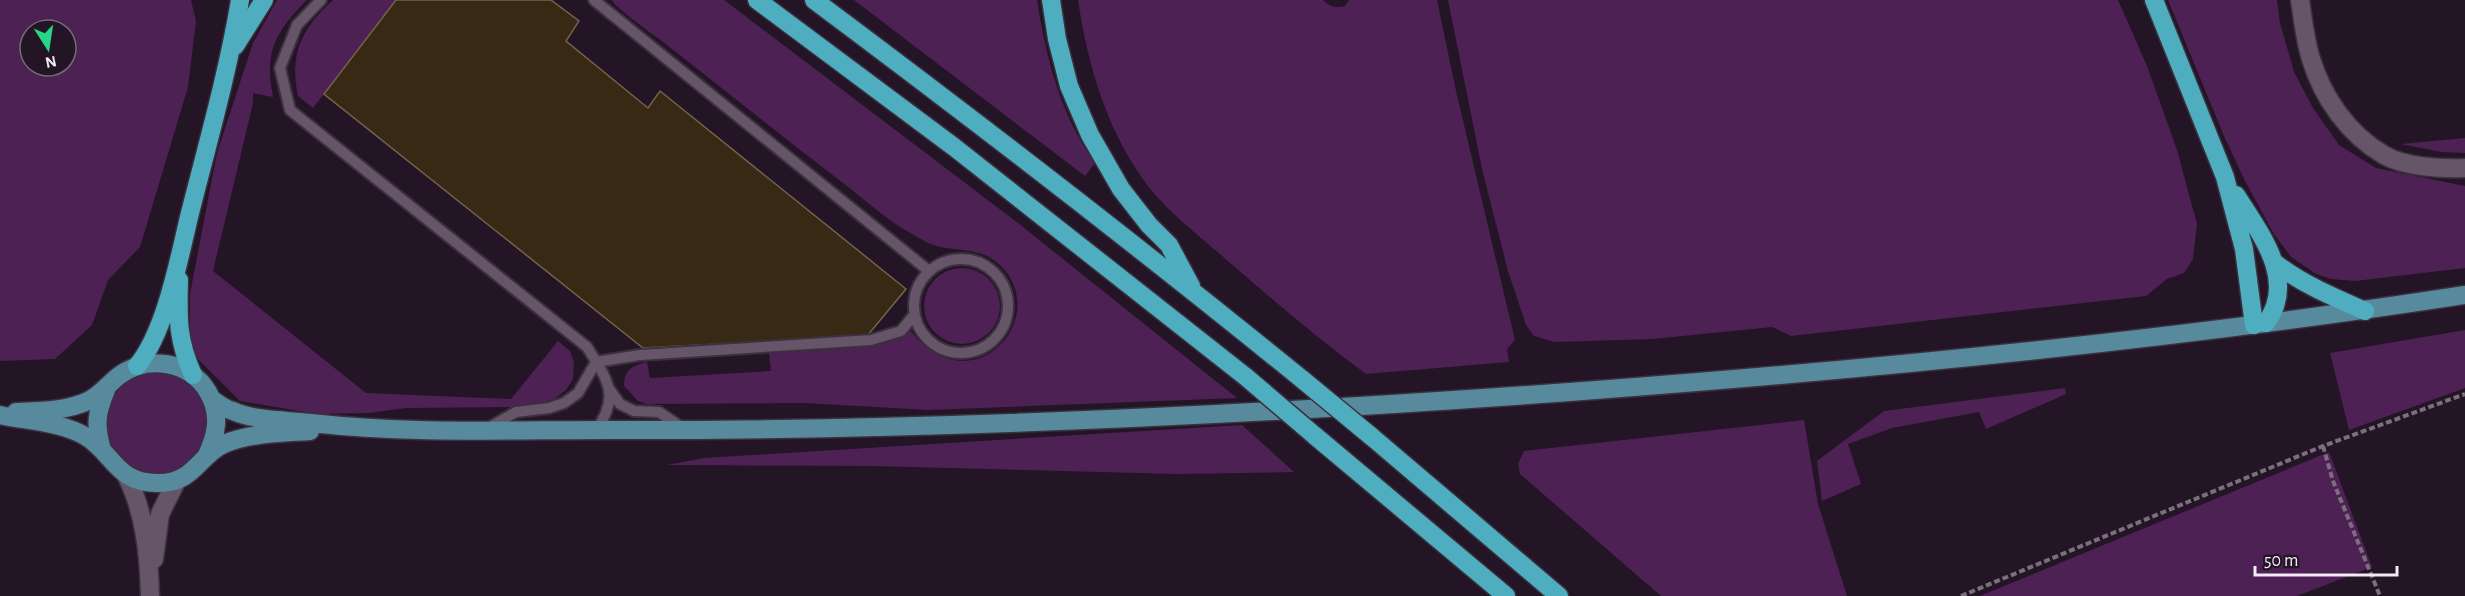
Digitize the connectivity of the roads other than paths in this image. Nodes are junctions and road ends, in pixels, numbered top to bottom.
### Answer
1 (240, 0) edge
2 (264, 0) edge
3 (321, 0) edge
4 (594, 0) edge
5 (757, 0) edge
6 (814, 0) edge
7 (1051, 0) edge
8 (2154, 0) edge
9 (2300, 0) edge
10 (231, 52) junction
11 (2465, 168) edge
12 (2225, 177) junction
13 (180, 254) junction
14 (2275, 263) junction
15 (929, 271) junction
16 (1195, 292) junction
17 (2465, 295) edge
18 (2365, 310) junction
19 (914, 315) junction
20 (2260, 324) junction
21 (596, 362) junction
22 (136, 366) junction
23 (193, 375) junction
24 (106, 390) junction
25 (610, 390) junction
26 (213, 400) junction
27 (0, 414) edge
28 (351, 428) junction
29 (596, 430) junction
30 (687, 430) junction
31 (483, 431) junction
32 (102, 450) junction
33 (206, 458) junction
34 (126, 475) junction
35 (177, 480) junction
36 (150, 592) edge
37 (1506, 596) edge
38 (1559, 596) edge

1 - 10 highway
2 - 10 highway
3 - 21 lane
4 - 15 lane
5 - 37 highway, bridge
6 - 16 highway
7 - 16 highway
8 - 12 highway
9 - 11 street
10 - 13 highway
12 - 14 highway
12 - 20 highway
13 - 22 highway
13 - 23 highway
14 - 18 highway
14 - 20 highway
15 - 19 lane
15 - 19 lane
16 - 38 highway, bridge
17 - 18 main road
18 - 20 main road
19 - 21 lane
20 - 30 main road
21 - 25 lane
21 - 31 lane
22 - 23 main road
22 - 24 main road
23 - 26 main road
24 - 27 main road
24 - 32 main road
25 - 29 lane
25 - 30 lane
26 - 28 main road
26 - 33 main road
27 - 32 main road
28 - 31 main road
28 - 33 main road
29 - 30 main road
29 - 31 main road
32 - 34 main road
33 - 35 main road
34 - 35 main road
34 - 36 street
35 - 36 street

